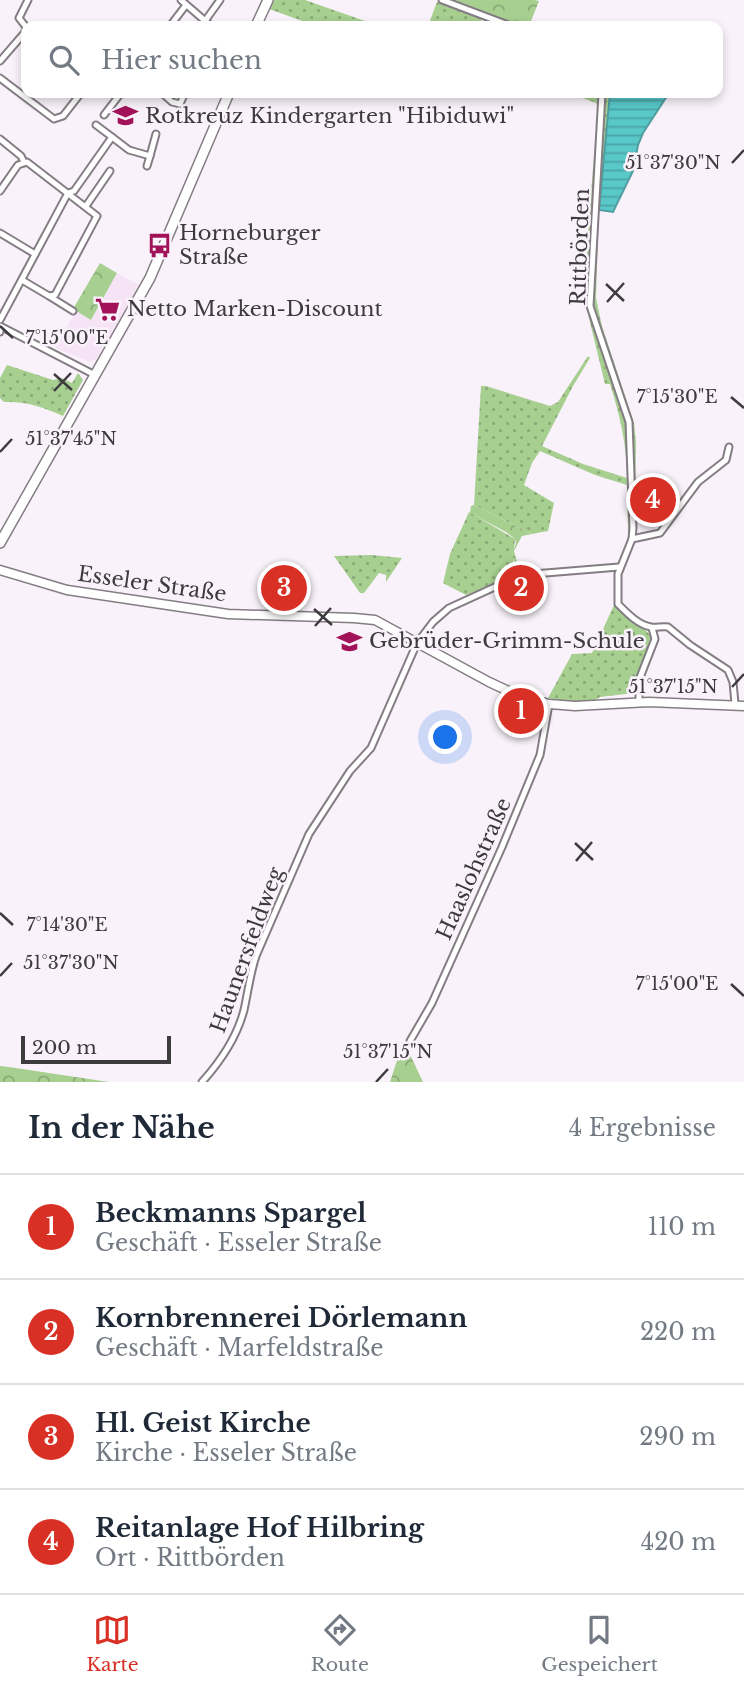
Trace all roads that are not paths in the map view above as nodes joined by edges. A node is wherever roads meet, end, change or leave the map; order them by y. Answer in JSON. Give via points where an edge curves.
{"nodes":[{"id":1,"x":27,"y":0,"type":"edge"},
{"id":2,"x":220,"y":0,"type":"edge"},
{"id":3,"x":268,"y":0,"type":"edge"},
{"id":4,"x":442,"y":0,"type":"edge"},
{"id":5,"x":184,"y":2,"type":"edge"},
{"id":6,"x":21,"y":21,"type":"edge"},
{"id":7,"x":173,"y":21,"type":"edge"},
{"id":8,"x":205,"y":21,"type":"edge"},
{"id":9,"x":210,"y":21,"type":"edge"},
{"id":10,"x":258,"y":21,"type":"edge"},
{"id":11,"x":498,"y":21,"type":"edge"},
{"id":12,"x":21,"y":35,"type":"edge"},
{"id":13,"x":0,"y":61,"type":"edge"},
{"id":14,"x":0,"y":78,"type":"edge"},
{"id":15,"x":21,"y":94,"type":"edge"},
{"id":16,"x":26,"y":98,"type":"edge"},
{"id":17,"x":77,"y":98,"type":"edge"},
{"id":18,"x":117,"y":98,"type":"edge"},
{"id":19,"x":168,"y":98,"type":"edge"},
{"id":20,"x":183,"y":98,"type":"edge"},
{"id":21,"x":227,"y":98,"type":"edge"},
{"id":22,"x":602,"y":98,"type":"edge"},
{"id":23,"x":104,"y":116,"type":"dead end"},
{"id":24,"x":96,"y":125,"type":"dead end"},
{"id":25,"x":156,"y":134,"type":"dead end"},
{"id":26,"x":112,"y":137,"type":"junction"},
{"id":27,"x":0,"y":139,"type":"edge"},
{"id":28,"x":150,"y":156,"type":"junction"},
{"id":29,"x":24,"y":162,"type":"junction"},
{"id":30,"x":147,"y":166,"type":"dead end"},
{"id":31,"x":110,"y":171,"type":"dead end"},
{"id":32,"x":0,"y":191,"type":"edge"},
{"id":33,"x":68,"y":193,"type":"junction"},
{"id":34,"x":86,"y":206,"type":"junction"},
{"id":35,"x":0,"y":233,"type":"edge"},
{"id":36,"x":35,"y":254,"type":"junction"},
{"id":37,"x":22,"y":280,"type":"junction"},
{"id":38,"x":49,"y":296,"type":"junction"},
{"id":39,"x":73,"y":311,"type":"dead end"},
{"id":40,"x":0,"y":320,"type":"edge"},
{"id":41,"x":0,"y":326,"type":"edge"},
{"id":42,"x":95,"y":375,"type":"junction"},
{"id":43,"x":729,"y":447,"type":"dead end"},
{"id":44,"x":632,"y":539,"type":"junction"},
{"id":45,"x":0,"y":543,"type":"edge"},
{"id":46,"x":619,"y":567,"type":"junction"},
{"id":47,"x":0,"y":570,"type":"edge"},
{"id":48,"x":652,"y":628,"type":"junction"},
{"id":49,"x":417,"y":643,"type":"junction"},
{"id":50,"x":639,"y":702,"type":"junction"},
{"id":51,"x":550,"y":704,"type":"junction"},
{"id":52,"x":739,"y":705,"type":"edge"},
{"id":53,"x":410,"y":1041,"type":"dead end"},
{"id":54,"x":202,"y":1082,"type":"edge"}],
"edges":[{"from":1,"to":6,"type":"street"},
{"from":2,"to":9,"type":"street"},
{"from":3,"to":10,"type":"main road"},
{"from":4,"to":11,"type":"street"},
{"from":5,"to":7,"type":"street"},
{"from":5,"to":8,"type":"street"},
{"from":12,"to":13,"type":"street"},
{"from":14,"to":15,"type":"street"},
{"from":16,"to":17,"type":"street","via":[[54,119],[63,116]]},
{"from":18,"to":23,"type":"street"},
{"from":19,"to":20,"type":"street","via":[[180,104]]},
{"from":21,"to":42,"type":"main road","via":[[159,261]]},
{"from":22,"to":44,"type":"street","name":"Rittbörden","via":[[590,306],[629,422]]},
{"from":24,"to":26,"type":"street"},
{"from":25,"to":28,"type":"street"},
{"from":26,"to":28,"type":"street","via":[[129,150]]},
{"from":26,"to":33,"type":"street"},
{"from":27,"to":29,"type":"street"},
{"from":28,"to":30,"type":"street"},
{"from":29,"to":32,"type":"street"},
{"from":29,"to":33,"type":"street"},
{"from":31,"to":34,"type":"street"},
{"from":33,"to":34,"type":"street"},
{"from":33,"to":36,"type":"street"},
{"from":34,"to":38,"type":"street","via":[[96,219],[57,292]]},
{"from":35,"to":36,"type":"street"},
{"from":36,"to":37,"type":"street"},
{"from":37,"to":38,"type":"street"},
{"from":37,"to":40,"type":"street"},
{"from":38,"to":39,"type":"street"},
{"from":41,"to":42,"type":"street"},
{"from":42,"to":45,"type":"main road"},
{"from":43,"to":44,"type":"street","via":[[726,460],[698,482],[660,533]]},
{"from":44,"to":46,"type":"street","name":"Rittbörden"},
{"from":46,"to":48,"type":"street","name":"Rittbörden","via":[[618,604]]},
{"from":46,"to":49,"type":"street","name":"Haunersfeldweg","via":[[521,575],[449,608]]},
{"from":47,"to":49,"type":"main road","name":"Esseler Straße","via":[[67,590],[228,614],[372,620]]},
{"from":48,"to":50,"type":"street","via":[[655,639],[639,680]]},
{"from":48,"to":52,"type":"street","name":"Rittbörden","via":[[668,627],[724,667]]},
{"from":49,"to":51,"type":"main road","name":"Esseler Straße","via":[[510,692]]},
{"from":49,"to":54,"type":"street","name":"Haunersfeldweg","via":[[371,748],[349,771],[309,834],[256,956],[240,1022],[218,1064]]},
{"from":50,"to":51,"type":"main road","name":"Esseler Straße"},
{"from":50,"to":52,"type":"main road","name":"Esseler Straße"},
{"from":51,"to":53,"type":"street","name":"Haaslohstraße","via":[[540,755],[502,848],[432,1003]]}]}
